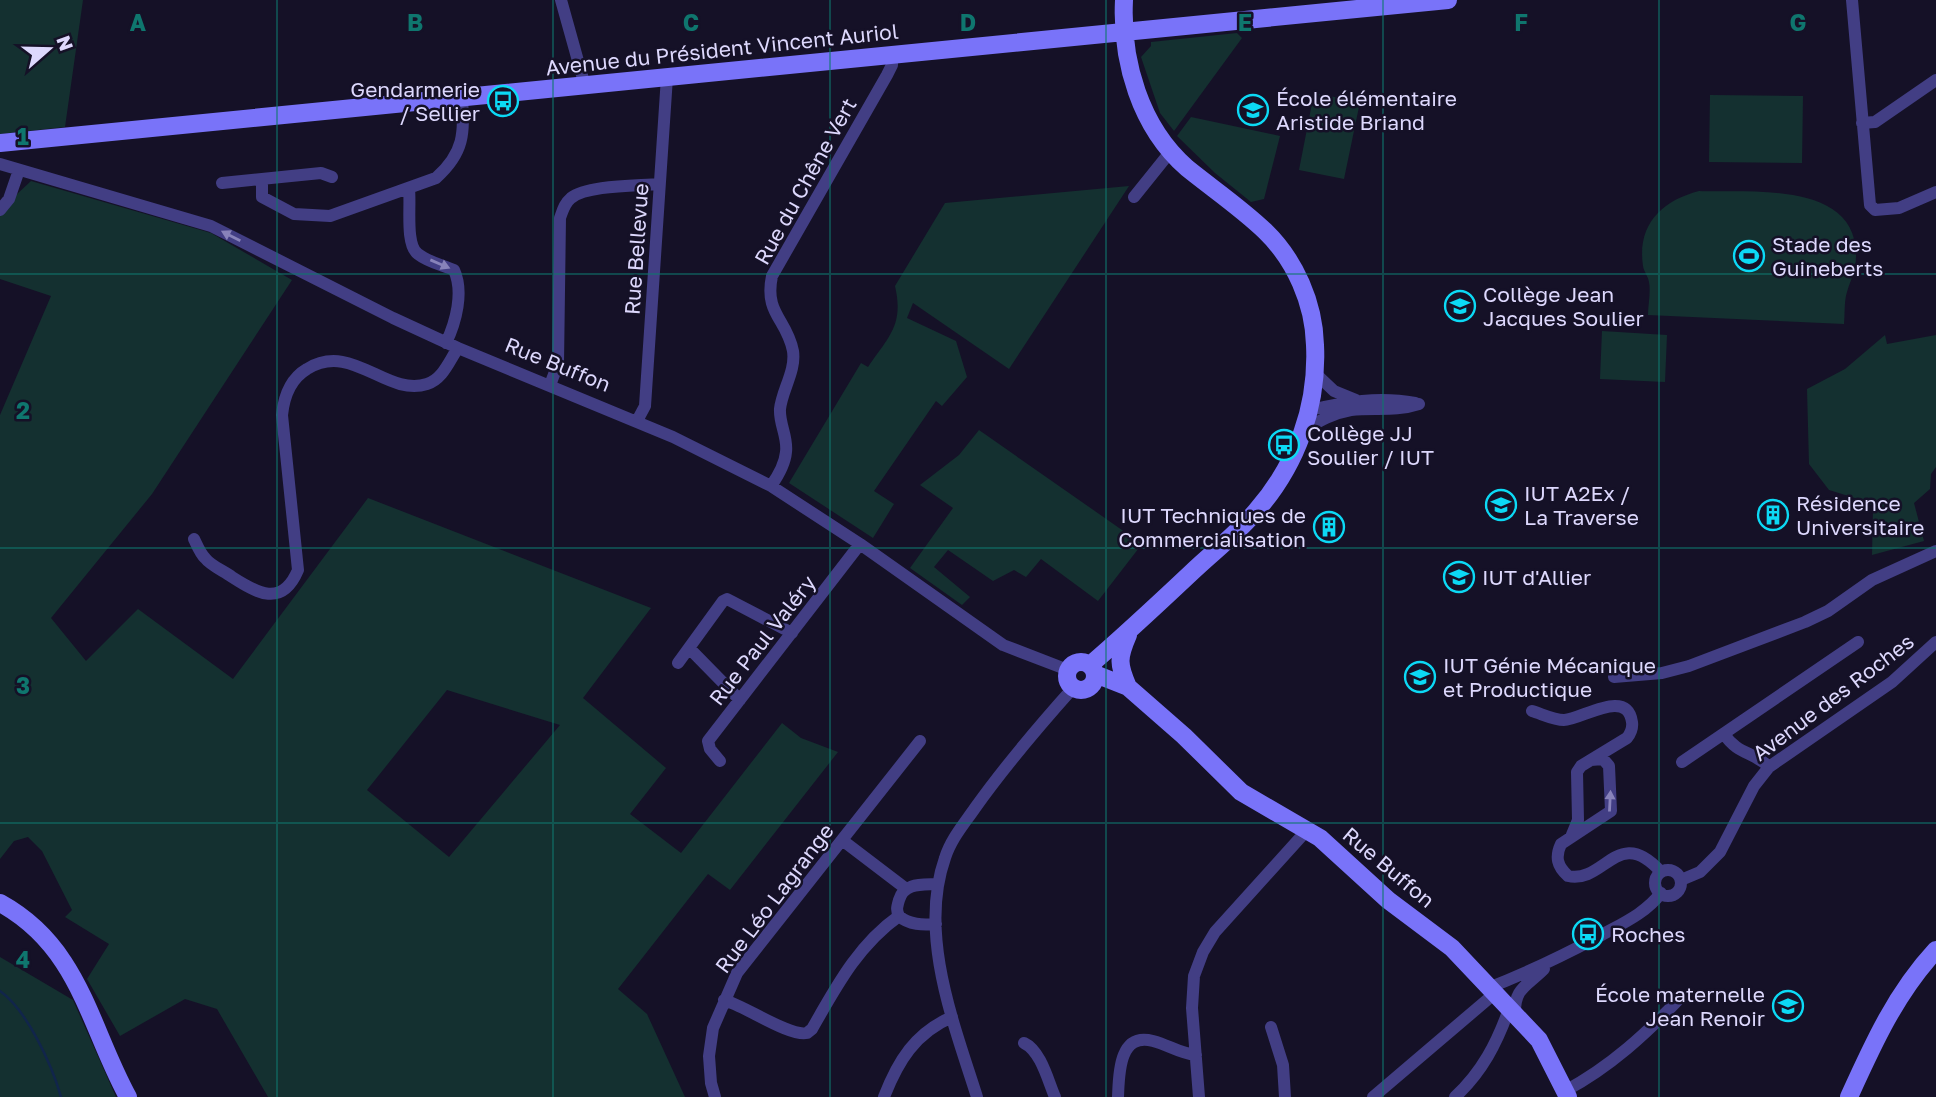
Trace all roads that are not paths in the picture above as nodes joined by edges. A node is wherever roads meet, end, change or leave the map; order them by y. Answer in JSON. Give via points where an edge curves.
{"nodes":[{"id":1,"x":561,"y":0,"type":"edge"},
{"id":2,"x":1124,"y":0,"type":"edge"},
{"id":3,"x":1448,"y":0,"type":"edge"},
{"id":4,"x":1852,"y":0,"type":"edge"},
{"id":5,"x":1149,"y":30,"type":"junction"},
{"id":6,"x":1124,"y":32,"type":"junction"},
{"id":7,"x":892,"y":56,"type":"junction"},
{"id":8,"x":667,"y":77,"type":"junction"},
{"id":9,"x":1936,"y":80,"type":"edge"},
{"id":10,"x":585,"y":86,"type":"junction"},
{"id":11,"x":1137,"y":91,"type":"junction"},
{"id":12,"x":463,"y":97,"type":"junction"},
{"id":13,"x":1862,"y":123,"type":"junction"},
{"id":14,"x":0,"y":143,"type":"edge"},
{"id":15,"x":1171,"y":151,"type":"junction"},
{"id":16,"x":0,"y":164,"type":"edge"},
{"id":17,"x":19,"y":170,"type":"junction"},
{"id":18,"x":332,"y":177,"type":"dead end"},
{"id":19,"x":262,"y":180,"type":"junction"},
{"id":20,"x":222,"y":183,"type":"dead end"},
{"id":21,"x":659,"y":184,"type":"junction"},
{"id":22,"x":409,"y":189,"type":"junction"},
{"id":23,"x":1936,"y":192,"type":"edge"},
{"id":24,"x":1134,"y":197,"type":"dead end"},
{"id":25,"x":0,"y":210,"type":"edge"},
{"id":26,"x":452,"y":345,"type":"junction"},
{"id":27,"x":1315,"y":373,"type":"junction"},
{"id":28,"x":550,"y":384,"type":"junction"},
{"id":29,"x":1356,"y":400,"type":"junction"},
{"id":30,"x":1310,"y":410,"type":"junction"},
{"id":31,"x":637,"y":421,"type":"junction"},
{"id":32,"x":1304,"y":430,"type":"junction"},
{"id":33,"x":771,"y":486,"type":"junction"},
{"id":34,"x":194,"y":539,"type":"dead end"},
{"id":35,"x":860,"y":544,"type":"junction"},
{"id":36,"x":1936,"y":551,"type":"edge"},
{"id":37,"x":1130,"y":631,"type":"junction"},
{"id":38,"x":792,"y":633,"type":"junction"},
{"id":39,"x":1858,"y":642,"type":"dead end"},
{"id":40,"x":1936,"y":642,"type":"edge"},
{"id":41,"x":689,"y":648,"type":"junction"},
{"id":42,"x":678,"y":663,"type":"dead end"},
{"id":43,"x":1082,"y":677,"type":"junction"},
{"id":44,"x":1614,"y":677,"type":"dead end"},
{"id":45,"x":1128,"y":687,"type":"junction"},
{"id":46,"x":740,"y":700,"type":"junction"},
{"id":47,"x":1147,"y":705,"type":"junction"},
{"id":48,"x":1532,"y":710,"type":"dead end"},
{"id":49,"x":1724,"y":734,"type":"junction"},
{"id":50,"x":920,"y":741,"type":"dead end"},
{"id":51,"x":1614,"y":747,"type":"junction"},
{"id":52,"x":1591,"y":760,"type":"junction"},
{"id":53,"x":720,"y":761,"type":"dead end"},
{"id":54,"x":1682,"y":762,"type":"dead end"},
{"id":55,"x":1609,"y":766,"type":"junction"},
{"id":56,"x":1769,"y":766,"type":"junction"},
{"id":57,"x":1308,"y":830,"type":"junction"},
{"id":58,"x":1570,"y":837,"type":"junction"},
{"id":59,"x":842,"y":840,"type":"junction"},
{"id":60,"x":1661,"y":872,"type":"junction"},
{"id":61,"x":1681,"y":880,"type":"junction"},
{"id":62,"x":938,"y":884,"type":"junction"},
{"id":63,"x":905,"y":888,"type":"junction"},
{"id":64,"x":1661,"y":893,"type":"junction"},
{"id":65,"x":0,"y":903,"type":"edge"},
{"id":66,"x":899,"y":916,"type":"junction"},
{"id":67,"x":936,"y":924,"type":"junction"},
{"id":68,"x":1936,"y":950,"type":"edge"},
{"id":69,"x":1549,"y":964,"type":"junction"},
{"id":70,"x":1491,"y":991,"type":"junction"},
{"id":71,"x":1681,"y":996,"type":"dead end"},
{"id":72,"x":724,"y":1000,"type":"junction"},
{"id":73,"x":1512,"y":1012,"type":"junction"},
{"id":74,"x":952,"y":1017,"type":"junction"},
{"id":75,"x":1271,"y":1027,"type":"dead end"},
{"id":76,"x":1024,"y":1043,"type":"dead end"},
{"id":77,"x":1196,"y":1055,"type":"junction"},
{"id":78,"x":1566,"y":1094,"type":"edge"},
{"id":79,"x":128,"y":1097,"type":"edge"},
{"id":80,"x":715,"y":1097,"type":"edge"},
{"id":81,"x":884,"y":1097,"type":"edge"},
{"id":82,"x":977,"y":1097,"type":"edge"},
{"id":83,"x":1055,"y":1097,"type":"edge"},
{"id":84,"x":1118,"y":1097,"type":"edge"},
{"id":85,"x":1199,"y":1097,"type":"edge"},
{"id":86,"x":1285,"y":1097,"type":"edge"},
{"id":87,"x":1373,"y":1097,"type":"edge"},
{"id":88,"x":1455,"y":1097,"type":"edge"},
{"id":89,"x":1849,"y":1097,"type":"edge"}],
"edges":[{"from":1,"to":10,"type":"street"},
{"from":2,"to":6,"type":"main road"},
{"from":3,"to":5,"type":"main road","name":"Avenue du Président Vincent Auriol"},
{"from":4,"to":13,"type":"street"},
{"from":5,"to":6,"type":"main road","name":"Avenue du Président Vincent Auriol"},
{"from":5,"to":11,"type":"main road","via":[[1134,59]]},
{"from":6,"to":7,"type":"main road","name":"Avenue du Président Vincent Auriol"},
{"from":6,"to":11,"type":"main road"},
{"from":7,"to":8,"type":"main road","name":"Avenue du Président Vincent Auriol"},
{"from":7,"to":33,"type":"street","name":"Rue du Chêne Vert","via":[[887,75],[772,276],[770,302],[791,342],[793,356],[780,407],[786,452]]},
{"from":8,"to":10,"type":"main road","name":"Avenue du Président Vincent Auriol"},
{"from":8,"to":21,"type":"street","name":"Rue Bellevue"},
{"from":9,"to":13,"type":"street","via":[[1875,122]]},
{"from":10,"to":12,"type":"main road","name":"Avenue du Président Vincent Auriol"},
{"from":11,"to":15,"type":"main road","via":[[1150,122]]},
{"from":12,"to":14,"type":"main road","name":"Avenue du Président Vincent Auriol"},
{"from":12,"to":22,"type":"street","via":[[460,145],[436,178]]},
{"from":13,"to":23,"type":"street","via":[[1870,205],[1875,210],[1899,208]]},
{"from":15,"to":24,"type":"street"},
{"from":15,"to":27,"type":"main road","via":[[1266,232],[1291,265],[1312,317]]},
{"from":16,"to":17,"type":"street","name":"Rue Buffon"},
{"from":17,"to":25,"type":"street"},
{"from":26,"to":17,"type":"street","name":"Rue Buffon","one_way":true,"via":[[211,226]]},
{"from":18,"to":19,"type":"street","via":[[321,173]]},
{"from":19,"to":20,"type":"street"},
{"from":19,"to":22,"type":"street","via":[[262,197],[307,216],[330,216]]},
{"from":21,"to":28,"type":"street","via":[[586,191],[564,207],[560,218],[558,365]]},
{"from":21,"to":31,"type":"street","name":"Rue Bellevue","via":[[645,406]]},
{"from":22,"to":26,"type":"street","one_way":true,"via":[[413,250],[454,270],[457,278]]},
{"from":26,"to":28,"type":"street","name":"Rue Buffon"},
{"from":26,"to":34,"type":"street","via":[[445,371],[427,384],[399,383],[333,361],[318,362],[293,381],[282,415],[298,570],[284,590],[257,593],[205,559]]},
{"from":27,"to":29,"type":"street","via":[[1334,391]]},
{"from":27,"to":30,"type":"main road"},
{"from":28,"to":31,"type":"street","name":"Rue Buffon"},
{"from":29,"to":30,"type":"street"},
{"from":29,"to":32,"type":"street","via":[[1419,404],[1400,410],[1340,412]]},
{"from":30,"to":32,"type":"main road"},
{"from":31,"to":33,"type":"street","name":"Rue Buffon"},
{"from":32,"to":37,"type":"main road","via":[[1273,491],[1255,513]]},
{"from":33,"to":35,"type":"street","name":"Rue Buffon"},
{"from":35,"to":38,"type":"street","name":"Rue Paul Valéry"},
{"from":35,"to":43,"type":"street","name":"Rue Buffon","via":[[1003,645]]},
{"from":36,"to":44,"type":"street","via":[[1872,580],[1805,622],[1689,666]]},
{"from":37,"to":43,"type":"main road"},
{"from":37,"to":45,"type":"main road","via":[[1119,667]]},
{"from":38,"to":41,"type":"street","via":[[727,599]]},
{"from":38,"to":46,"type":"street","name":"Rue Paul Valéry"},
{"from":39,"to":49,"type":"street"},
{"from":40,"to":56,"type":"street","name":"Avenue des Roches","via":[[1892,682]]},
{"from":41,"to":42,"type":"street"},
{"from":41,"to":46,"type":"street"},
{"from":43,"to":45,"type":"main road","name":"Rue Buffon"},
{"from":43,"to":47,"type":"main road","name":"Rue Buffon"},
{"from":43,"to":62,"type":"street","via":[[956,835]]},
{"from":45,"to":47,"type":"main road","name":"Rue Buffon"},
{"from":46,"to":53,"type":"street","name":"Rue Paul Valéry","via":[[708,741]]},
{"from":47,"to":57,"type":"main road","name":"Rue Buffon","via":[[1241,792]]},
{"from":48,"to":51,"type":"street","via":[[1566,720],[1604,707],[1621,708],[1630,717],[1632,730]]},
{"from":49,"to":54,"type":"street"},
{"from":49,"to":56,"type":"street","via":[[1736,749]]},
{"from":50,"to":59,"type":"street","name":"Rue Léo Lagrange"},
{"from":51,"to":52,"type":"street"},
{"from":51,"to":55,"type":"street"},
{"from":52,"to":55,"type":"street","via":[[1603,759]]},
{"from":52,"to":58,"type":"street","via":[[1577,772],[1578,820]]},
{"from":58,"to":55,"type":"street","one_way":true,"via":[[1611,811]]},
{"from":56,"to":61,"type":"street","name":"Avenue des Roches","via":[[1720,852],[1700,872]]},
{"from":57,"to":70,"type":"main road","name":"Rue Buffon","via":[[1452,948]]},
{"from":57,"to":77,"type":"street","via":[[1215,932],[1203,952],[1194,976]]},
{"from":58,"to":60,"type":"street","via":[[1562,844],[1557,861],[1568,876],[1584,876],[1624,853],[1637,855]]},
{"from":59,"to":63,"type":"street"},
{"from":59,"to":72,"type":"street","name":"Rue Léo Lagrange","via":[[737,973]]},
{"from":60,"to":61,"type":"street","via":[[1673,871]]},
{"from":60,"to":64,"type":"street","via":[[1656,883]]},
{"from":61,"to":64,"type":"street","via":[[1677,892]]},
{"from":62,"to":63,"type":"street"},
{"from":62,"to":67,"type":"street"},
{"from":63,"to":66,"type":"street","via":[[896,911]]},
{"from":64,"to":69,"type":"street","via":[[1638,915]]},
{"from":65,"to":79,"type":"main road","via":[[41,935],[66,964],[85,996]]},
{"from":66,"to":67,"type":"street","via":[[904,921]]},
{"from":66,"to":72,"type":"street","via":[[856,957],[807,1033],[792,1032]]},
{"from":67,"to":74,"type":"street"},
{"from":68,"to":89,"type":"main road","via":[[1905,987]]},
{"from":69,"to":70,"type":"street"},
{"from":69,"to":73,"type":"street","via":[[1521,988]]},
{"from":70,"to":73,"type":"main road","name":"Rue Buffon"},
{"from":70,"to":87,"type":"street"},
{"from":71,"to":78,"type":"street","via":[[1621,1054]]},
{"from":72,"to":80,"type":"street","name":"Rue Léo Lagrange","via":[[709,1056]]},
{"from":73,"to":78,"type":"main road","name":"Rue Buffon","via":[[1539,1040]]},
{"from":73,"to":88,"type":"street","via":[[1474,1080]]},
{"from":74,"to":81,"type":"street","via":[[910,1046]]},
{"from":74,"to":82,"type":"street"},
{"from":75,"to":86,"type":"street","via":[[1283,1065]]},
{"from":76,"to":83,"type":"street","via":[[1035,1053]]},
{"from":77,"to":84,"type":"street","via":[[1153,1041],[1133,1044],[1120,1062]]},
{"from":77,"to":85,"type":"street"}]}
